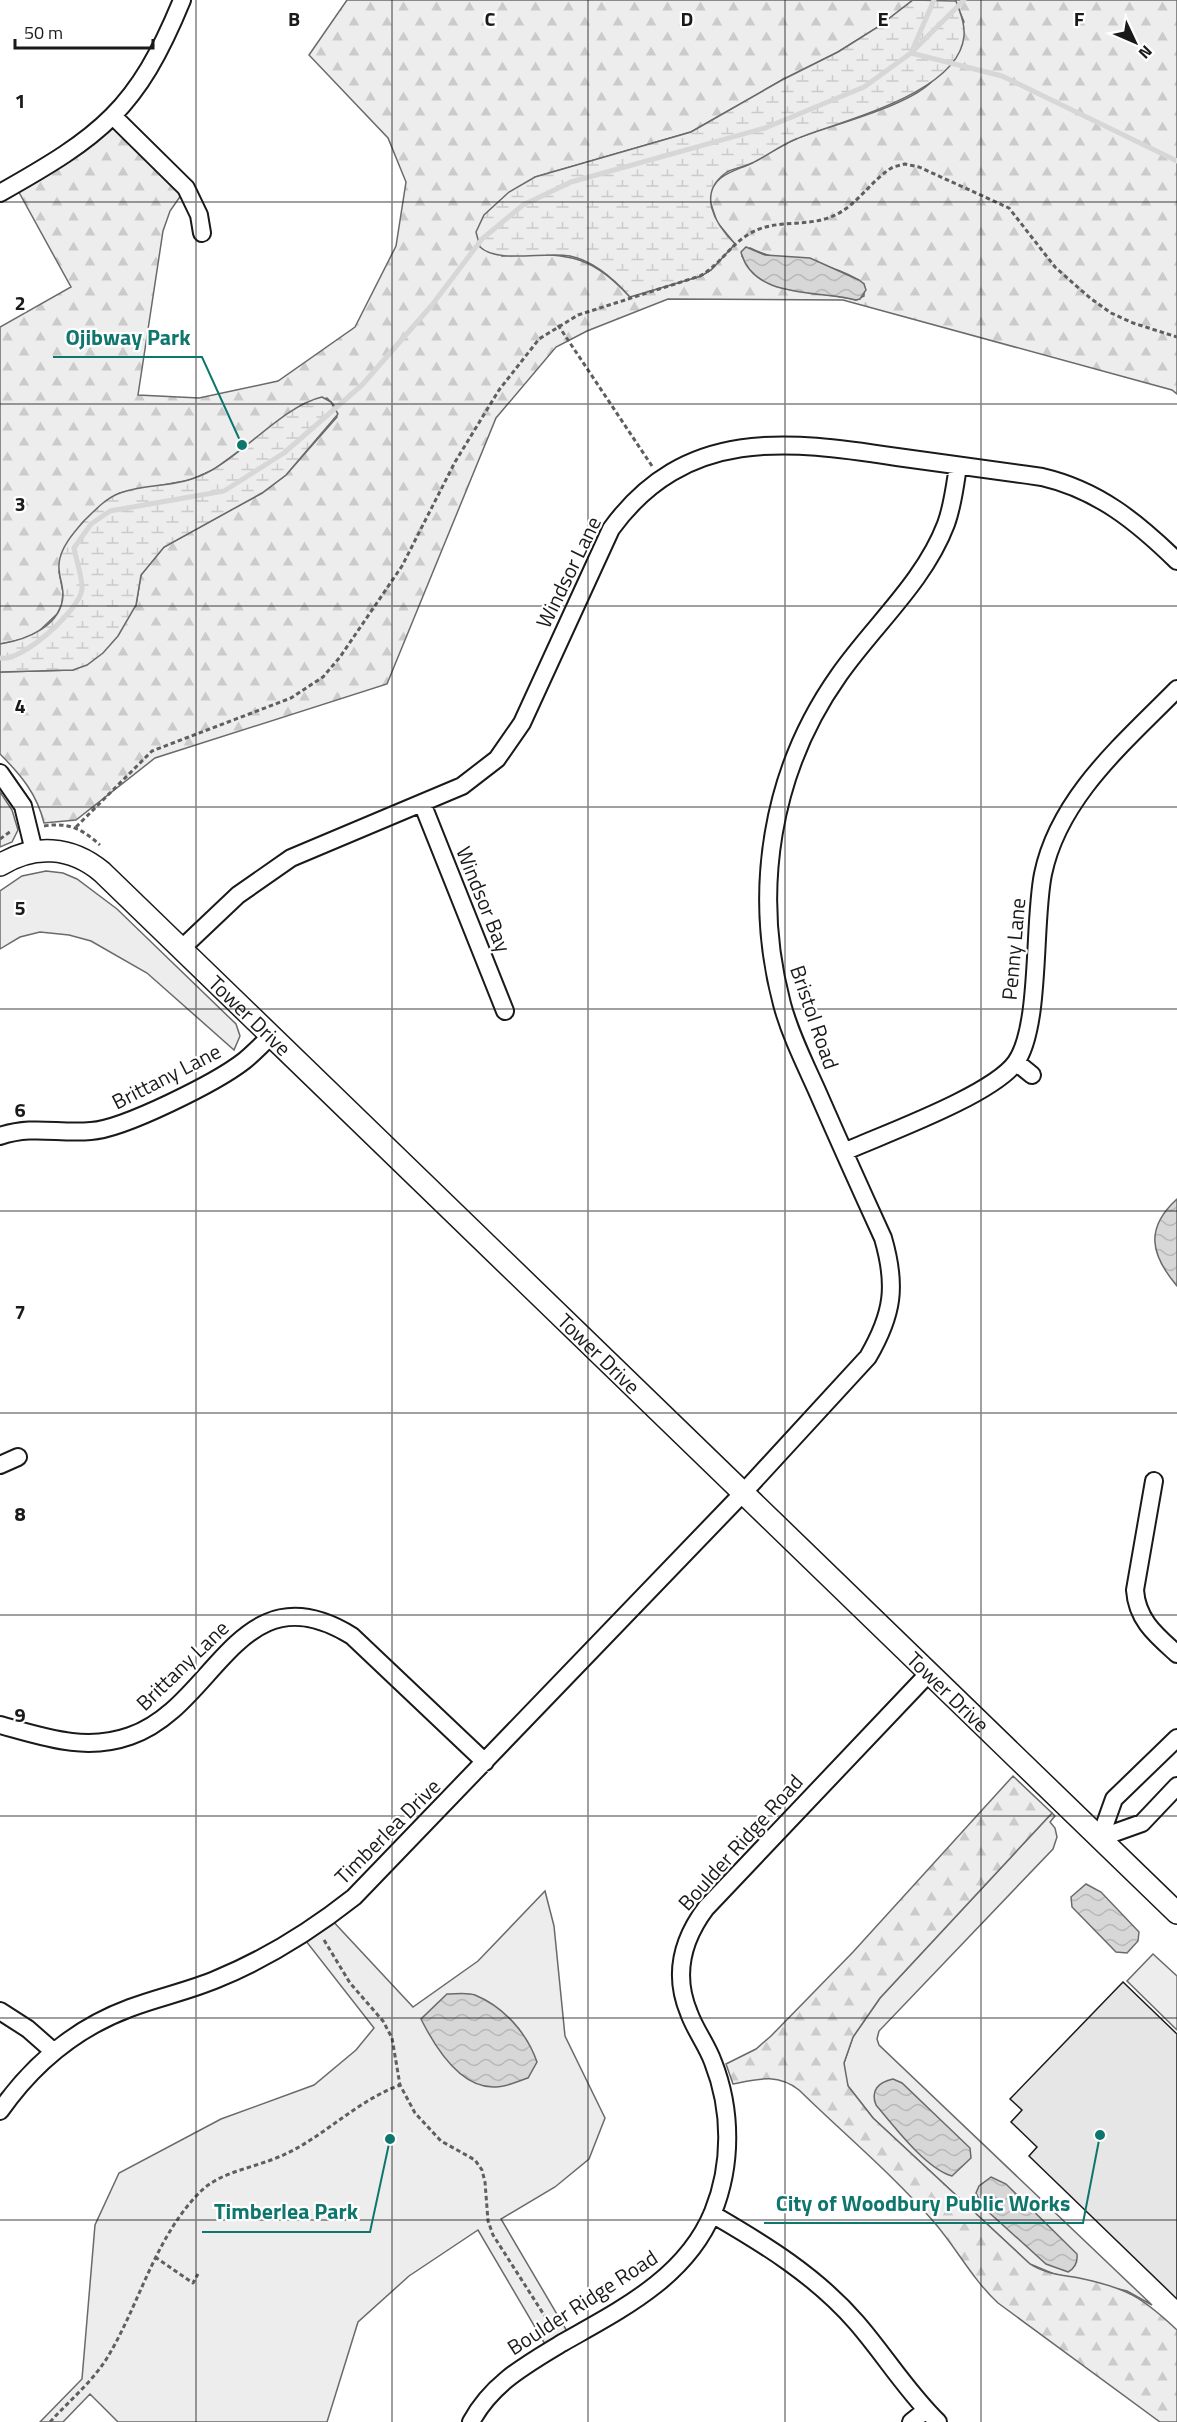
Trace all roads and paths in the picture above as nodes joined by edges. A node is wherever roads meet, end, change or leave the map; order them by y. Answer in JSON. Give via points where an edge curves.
{"nodes":[{"id":1,"x":182,"y":0,"type":"edge"},
{"id":2,"x":114,"y":117,"type":"junction"},
{"id":3,"x":0,"y":193,"type":"edge"},
{"id":4,"x":202,"y":233,"type":"dead end"},
{"id":5,"x":558,"y":325,"type":"junction"},
{"id":6,"x":1177,"y":337,"type":"edge"},
{"id":7,"x":958,"y":466,"type":"junction"},
{"id":8,"x":660,"y":478,"type":"junction"},
{"id":9,"x":1177,"y":561,"type":"edge"},
{"id":10,"x":1177,"y":689,"type":"edge"},
{"id":11,"x":0,"y":773,"type":"edge"},
{"id":12,"x":422,"y":803,"type":"junction"},
{"id":13,"x":76,"y":827,"type":"dead end"},
{"id":14,"x":15,"y":830,"type":"dead end"},
{"id":15,"x":0,"y":839,"type":"edge"},
{"id":16,"x":33,"y":851,"type":"junction"},
{"id":17,"x":0,"y":865,"type":"edge"},
{"id":18,"x":181,"y":950,"type":"junction"},
{"id":19,"x":505,"y":1011,"type":"dead end"},
{"id":20,"x":271,"y":1036,"type":"junction"},
{"id":21,"x":1016,"y":1062,"type":"junction"},
{"id":22,"x":1032,"y":1075,"type":"dead end"},
{"id":23,"x":0,"y":1136,"type":"edge"},
{"id":24,"x":844,"y":1152,"type":"junction"},
{"id":25,"x":18,"y":1457,"type":"dead end"},
{"id":26,"x":0,"y":1465,"type":"edge"},
{"id":27,"x":1154,"y":1481,"type":"dead end"},
{"id":28,"x":743,"y":1493,"type":"junction"},
{"id":29,"x":1177,"y":1654,"type":"edge"},
{"id":30,"x":929,"y":1673,"type":"junction"},
{"id":31,"x":0,"y":1725,"type":"edge"},
{"id":32,"x":1177,"y":1738,"type":"edge"},
{"id":33,"x":485,"y":1762,"type":"junction"},
{"id":34,"x":1177,"y":1786,"type":"edge"},
{"id":35,"x":1100,"y":1838,"type":"junction"},
{"id":36,"x":1177,"y":1913,"type":"edge"},
{"id":37,"x":317,"y":1927,"type":"junction"},
{"id":38,"x":0,"y":2011,"type":"edge"},
{"id":39,"x":53,"y":2051,"type":"junction"},
{"id":40,"x":400,"y":2085,"type":"junction"},
{"id":41,"x":0,"y":2111,"type":"edge"},
{"id":42,"x":712,"y":2214,"type":"junction"},
{"id":43,"x":155,"y":2257,"type":"junction"},
{"id":44,"x":198,"y":2274,"type":"dead end"},
{"id":45,"x":562,"y":2344,"type":"junction"},
{"id":46,"x":932,"y":2416,"type":"edge"},
{"id":47,"x":50,"y":2422,"type":"edge"},
{"id":48,"x":471,"y":2422,"type":"edge"},
{"id":49,"x":911,"y":2422,"type":"edge"}],
"edges":[{"from":1,"to":2,"type":"street","via":[[152,67]]},
{"from":2,"to":3,"type":"street","via":[[53,164]]},
{"from":2,"to":4,"type":"street","via":[[186,188],[196,207]]},
{"from":5,"to":6,"type":"path","via":[[602,306],[700,276],[735,244],[761,227],[817,222],[835,216],[882,174],[905,164],[1009,208],[1056,267],[1090,298],[1133,323]]},
{"from":5,"to":8,"type":"path"},
{"from":5,"to":13,"type":"path","via":[[539,339],[500,390],[456,462],[402,566],[323,676],[291,698],[152,751]]},
{"from":7,"to":8,"type":"street","name":"Windsor Lane","via":[[828,447],[764,445],[702,456]]},
{"from":7,"to":9,"type":"street","name":"Windsor Lane","via":[[1042,477],[1084,490],[1124,513]]},
{"from":7,"to":24,"type":"street","name":"Bristol Road","via":[[947,522],[937,545],[840,673],[808,726],[781,795],[772,837],[767,877],[771,958],[783,1007]]},
{"from":8,"to":12,"type":"street","name":"Windsor Lane","via":[[625,510],[611,529],[512,740],[479,775]]},
{"from":10,"to":21,"type":"street","name":"Penny Lane","via":[[1082,790],[1053,842],[1038,904],[1028,1029]]},
{"from":11,"to":16,"type":"street","via":[[21,802]]},
{"from":12,"to":18,"type":"street","name":"Windsor Lane","via":[[291,858],[238,895]]},
{"from":12,"to":19,"type":"street","name":"Windsor Bay"},
{"from":14,"to":15,"type":"path"},
{"from":16,"to":17,"type":"street","name":"Tower Drive"},
{"from":16,"to":18,"type":"street","name":"Tower Drive","via":[[64,852],[91,864]]},
{"from":18,"to":20,"type":"street","name":"Tower Drive"},
{"from":20,"to":23,"type":"street","name":"Brittany Lane","via":[[228,1071],[132,1121],[92,1131],[37,1128]]},
{"from":20,"to":28,"type":"street","name":"Tower Drive"},
{"from":21,"to":22,"type":"street"},
{"from":21,"to":24,"type":"street","name":"Penny Lane","via":[[986,1088]]},
{"from":24,"to":28,"type":"street","name":"Bristol Road","via":[[883,1238],[890,1264],[888,1316],[868,1357]]},
{"from":25,"to":26,"type":"street"},
{"from":27,"to":29,"type":"street","via":[[1135,1590],[1136,1606],[1151,1630]]},
{"from":28,"to":30,"type":"street","name":"Tower Drive"},
{"from":28,"to":33,"type":"street","name":"Timberlea Drive"},
{"from":30,"to":35,"type":"street","name":"Tower Drive"},
{"from":30,"to":42,"type":"street","name":"Boulder Ridge Road","via":[[692,1927],[680,1968],[681,1988],[713,2062],[726,2109],[728,2136],[721,2188]]},
{"from":31,"to":33,"type":"street","name":"Brittany Lane","via":[[84,1744],[131,1736],[167,1715],[242,1637],[259,1625],[294,1616],[324,1622],[352,1636]]},
{"from":32,"to":35,"type":"street","via":[[1114,1799]]},
{"from":33,"to":37,"type":"street","name":"Timberlea Drive","via":[[382,1871]]},
{"from":34,"to":35,"type":"street","via":[[1142,1823]]},
{"from":35,"to":36,"type":"street","name":"Tower Drive"},
{"from":37,"to":39,"type":"street","name":"Timberlea Drive","via":[[275,1952],[214,1980],[104,2019]]},
{"from":37,"to":40,"type":"path","via":[[350,1983],[383,2021],[392,2038]]},
{"from":38,"to":39,"type":"street"},
{"from":39,"to":41,"type":"street","name":"Timberlea Drive"},
{"from":40,"to":43,"type":"path","via":[[356,2106],[289,2152],[215,2181],[201,2191]]},
{"from":40,"to":45,"type":"path","via":[[415,2113],[441,2141],[475,2160],[482,2170],[493,2235]]},
{"from":42,"to":45,"type":"street","name":"Boulder Ridge Road","via":[[676,2268],[648,2291]]},
{"from":42,"to":46,"type":"street","via":[[784,2258],[832,2298]]},
{"from":43,"to":44,"type":"path","via":[[193,2283]]},
{"from":43,"to":47,"type":"path","via":[[108,2356]]},
{"from":45,"to":48,"type":"street","name":"Boulder Ridge Road","via":[[520,2367],[498,2386]]},
{"from":46,"to":49,"type":"street"}]}
